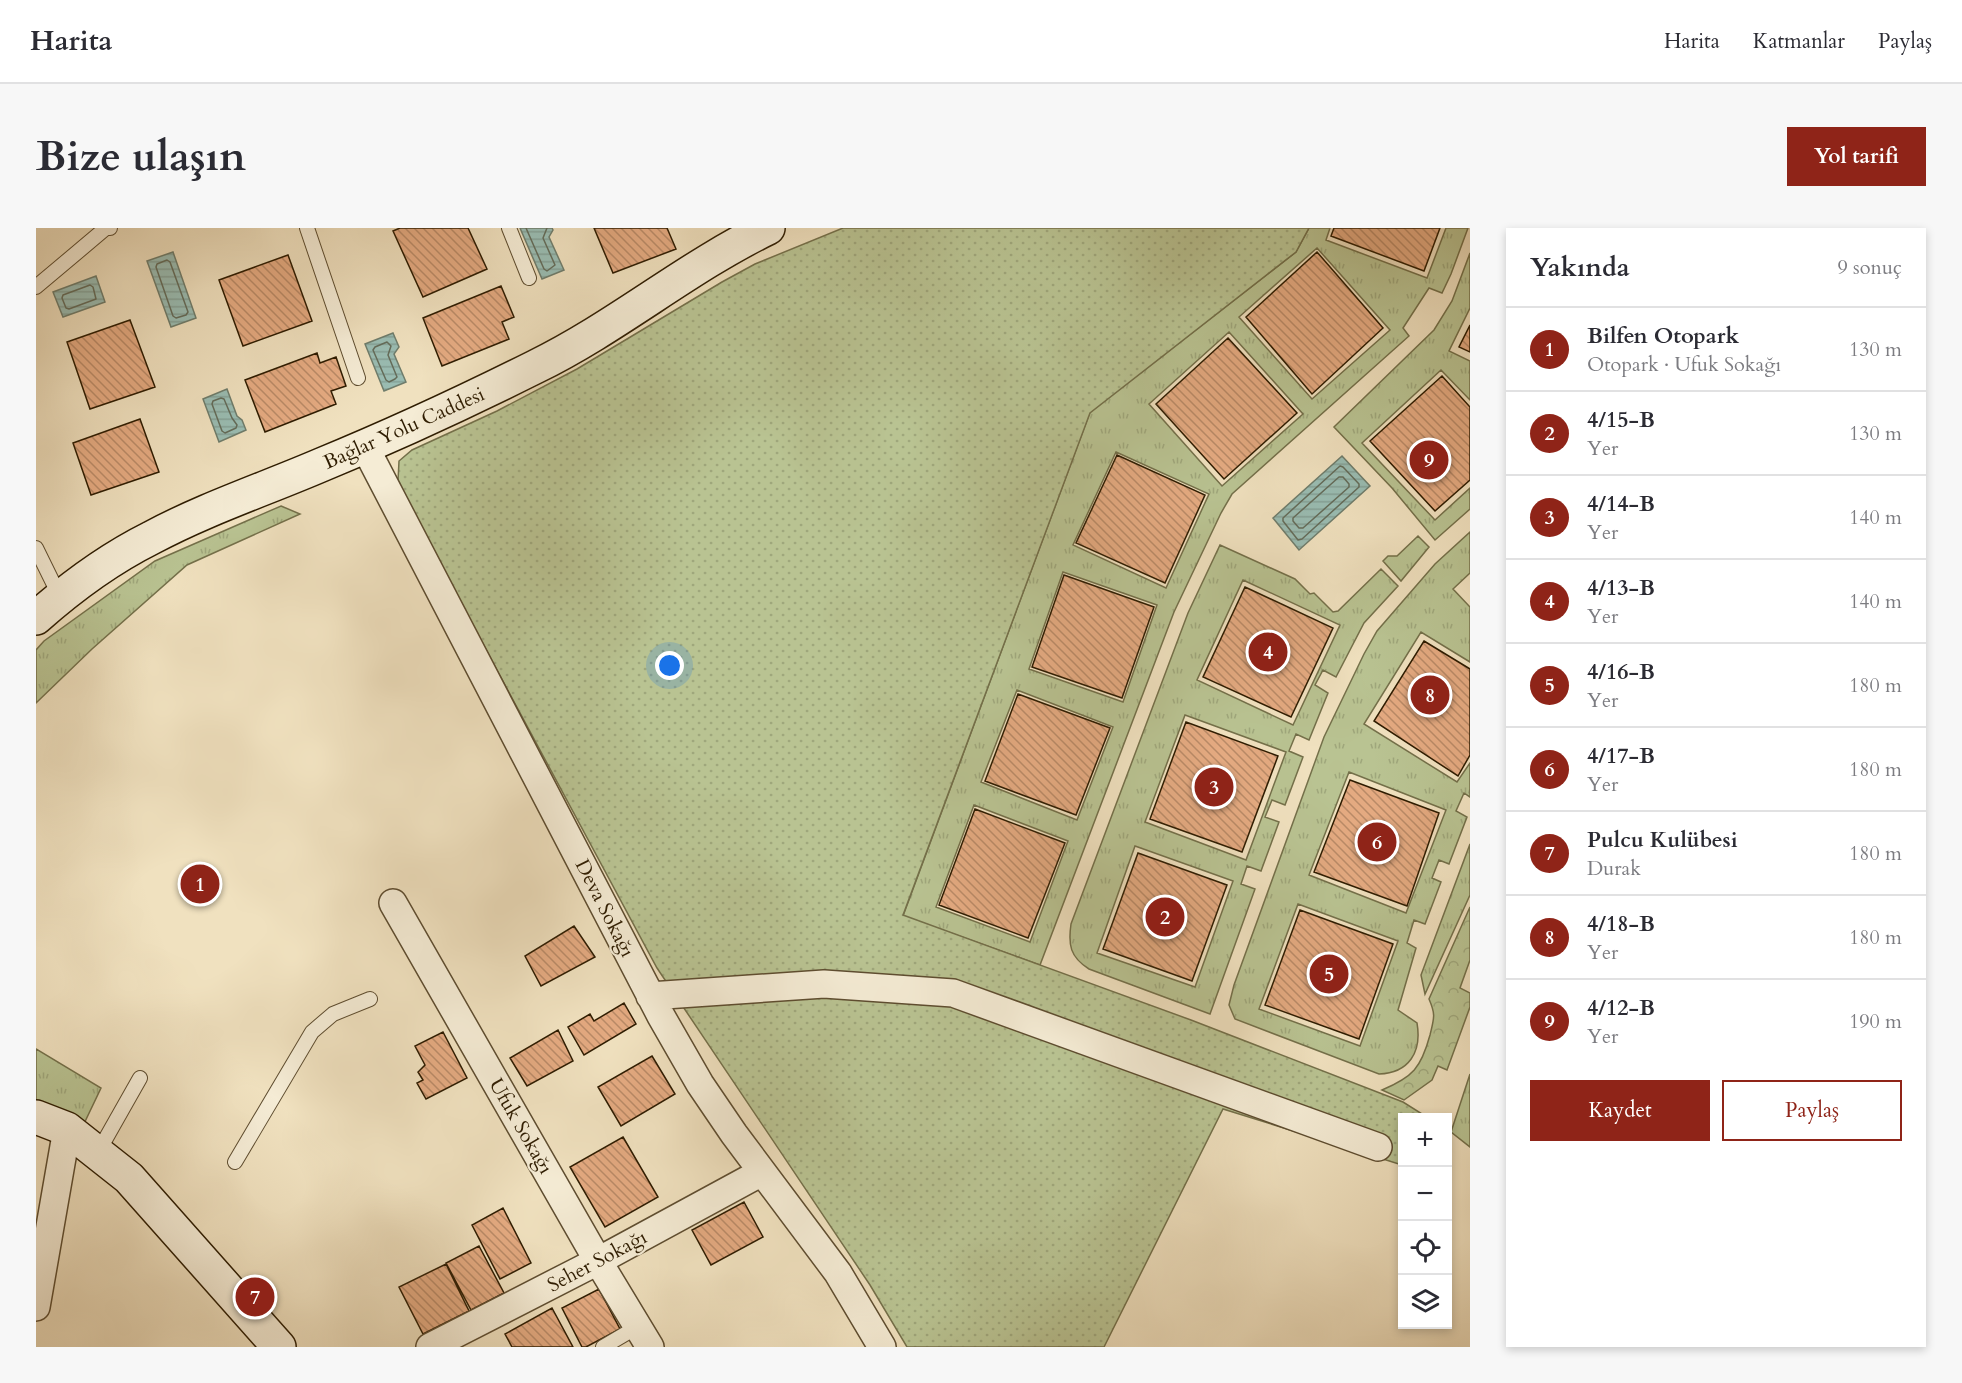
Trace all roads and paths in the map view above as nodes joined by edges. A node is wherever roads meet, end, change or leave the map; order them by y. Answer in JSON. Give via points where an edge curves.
{"nodes":[{"id":1,"x":110,"y":228,"type":"edge"},
{"id":2,"x":307,"y":228,"type":"edge"},
{"id":3,"x":509,"y":228,"type":"edge"},
{"id":4,"x":768,"y":228,"type":"edge"},
{"id":5,"x":529,"y":278,"type":"dead end"},
{"id":6,"x":36,"y":287,"type":"edge"},
{"id":7,"x":358,"y":378,"type":"dead end"},
{"id":8,"x":365,"y":447,"type":"junction"},
{"id":9,"x":36,"y":548,"type":"edge"},
{"id":10,"x":48,"y":608,"type":"edge"},
{"id":11,"x":393,"y":903,"type":"dead end"},
{"id":12,"x":650,"y":996,"type":"junction"},
{"id":13,"x":370,"y":999,"type":"dead end"},
{"id":14,"x":140,"y":1078,"type":"dead end"},
{"id":15,"x":36,"y":1117,"type":"edge"},
{"id":16,"x":67,"y":1129,"type":"junction"},
{"id":17,"x":1378,"y":1147,"type":"dead end"},
{"id":18,"x":97,"y":1154,"type":"junction"},
{"id":19,"x":235,"y":1162,"type":"dead end"},
{"id":20,"x":762,"y":1172,"type":"junction"},
{"id":21,"x":598,"y":1261,"type":"junction"},
{"id":22,"x":36,"y":1307,"type":"edge"},
{"id":23,"x":644,"y":1337,"type":"edge"},
{"id":24,"x":279,"y":1347,"type":"edge"},
{"id":25,"x":430,"y":1347,"type":"edge"},
{"id":26,"x":603,"y":1347,"type":"edge"},
{"id":27,"x":882,"y":1347,"type":"edge"}],
"edges":[{"from":1,"to":6,"type":"lane"},
{"from":2,"to":7,"type":"lane"},
{"from":3,"to":5,"type":"lane"},
{"from":4,"to":8,"type":"street","name":"Bağlar Yolu Caddesi","via":[[719,254],[554,357]]},
{"from":8,"to":10,"type":"street","name":"Bağlar Yolu Caddesi","via":[[150,538],[116,557]]},
{"from":8,"to":12,"type":"street","name":"Deva Sokağı"},
{"from":9,"to":10,"type":"lane"},
{"from":11,"to":21,"type":"street","name":"Ufuk Sokağı"},
{"from":12,"to":17,"type":"street","via":[[824,984],[953,993]]},
{"from":12,"to":20,"type":"street","name":"Deva Sokağı","via":[[700,1084]]},
{"from":13,"to":19,"type":"lane","via":[[333,1014],[312,1032]]},
{"from":14,"to":18,"type":"lane"},
{"from":15,"to":16,"type":"street"},
{"from":16,"to":18,"type":"street"},
{"from":16,"to":22,"type":"street"},
{"from":18,"to":24,"type":"street","via":[[129,1178]]},
{"from":20,"to":21,"type":"street","name":"Seher Sokağı"},
{"from":20,"to":27,"type":"street","name":"Deva Sokağı","via":[[838,1273]]},
{"from":21,"to":23,"type":"street","name":"Ufuk Sokağı"},
{"from":21,"to":25,"type":"street","name":"Seher Sokağı"},
{"from":23,"to":26,"type":"lane"}]}
